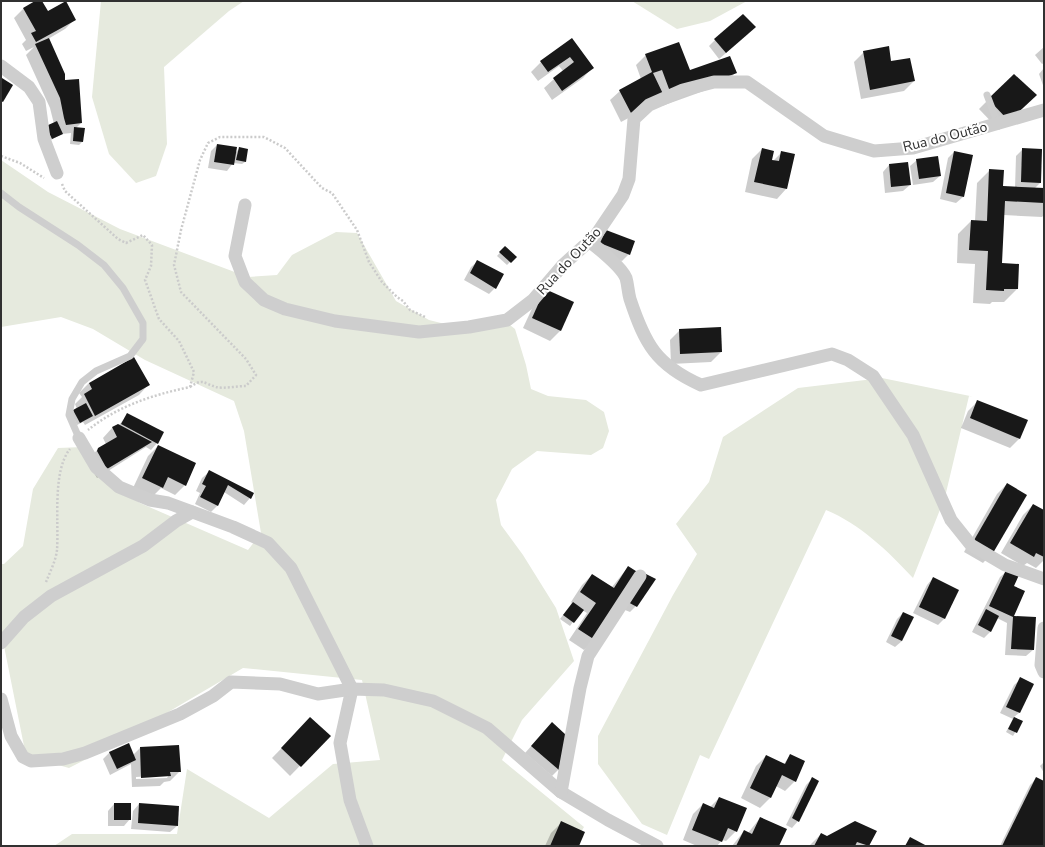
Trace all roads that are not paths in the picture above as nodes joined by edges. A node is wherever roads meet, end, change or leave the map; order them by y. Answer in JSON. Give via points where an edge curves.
{"nodes":[{"id":1,"x":1,"y":66,"type":"edge"},
{"id":2,"x":986,"y":95,"type":"dead end"},
{"id":3,"x":1044,"y":110,"type":"edge"},
{"id":4,"x":998,"y":124,"type":"junction"},
{"id":5,"x":52,"y":176,"type":"road end"},
{"id":6,"x":1,"y":193,"type":"edge"},
{"id":7,"x":245,"y":205,"type":"dead end"},
{"id":8,"x":589,"y":241,"type":"junction"},
{"id":9,"x":79,"y":438,"type":"joint"},
{"id":10,"x":192,"y":512,"type":"junction"},
{"id":11,"x":640,"y":576,"type":"dead end"},
{"id":12,"x":1044,"y":579,"type":"edge"},
{"id":13,"x":1044,"y":628,"type":"edge"},
{"id":14,"x":1,"y":643,"type":"edge"},
{"id":15,"x":1044,"y":672,"type":"edge"},
{"id":16,"x":352,"y":689,"type":"junction"},
{"id":17,"x":1,"y":699,"type":"edge"},
{"id":18,"x":561,"y":792,"type":"junction"},
{"id":19,"x":368,"y":846,"type":"edge"},
{"id":20,"x":656,"y":846,"type":"edge"}],
"edges":[{"from":1,"to":5,"type":"street","via":[[29,87],[39,102]]},
{"from":2,"to":4,"type":"lane"},
{"from":3,"to":4,"type":"street","name":"Rua do Outão"},
{"from":4,"to":8,"type":"street","name":"Rua do Outão","via":[[913,148],[874,151],[824,136],[747,82],[714,82],[683,90],[649,105],[634,119],[629,179],[623,195],[596,235]]},
{"from":6,"to":9,"type":"lane","via":[[104,265],[123,288],[143,323],[143,339],[130,356],[96,371],[82,382],[72,399],[69,415]]},
{"from":7,"to":8,"type":"street","name":"Rua do Outão","via":[[235,256],[245,282],[264,300],[285,309],[335,321],[419,332],[470,327],[506,320],[532,300],[563,265]]},
{"from":8,"to":12,"type":"street","via":[[607,255],[625,277],[648,346],[665,365],[686,378],[701,385],[832,354],[848,360],[873,376],[912,435],[951,520],[971,545],[1005,564]]},
{"from":9,"to":10,"type":"street","via":[[96,466],[119,487],[150,500],[168,503]]},
{"from":10,"to":14,"type":"street","via":[[143,546],[51,596],[24,617]]},
{"from":10,"to":16,"type":"street","via":[[268,543],[291,568]]},
{"from":11,"to":18,"type":"street","via":[[588,656]]},
{"from":13,"to":15,"type":"street","via":[[1041,665]]},
{"from":16,"to":17,"type":"street","via":[[318,694],[280,684],[231,682],[213,696],[180,714],[84,753],[63,759],[31,761],[23,757],[11,736]]},
{"from":16,"to":18,"type":"street","via":[[384,690],[433,701],[487,728]]},
{"from":16,"to":19,"type":"street","via":[[340,744],[350,800]]},
{"from":18,"to":20,"type":"street"}]}
